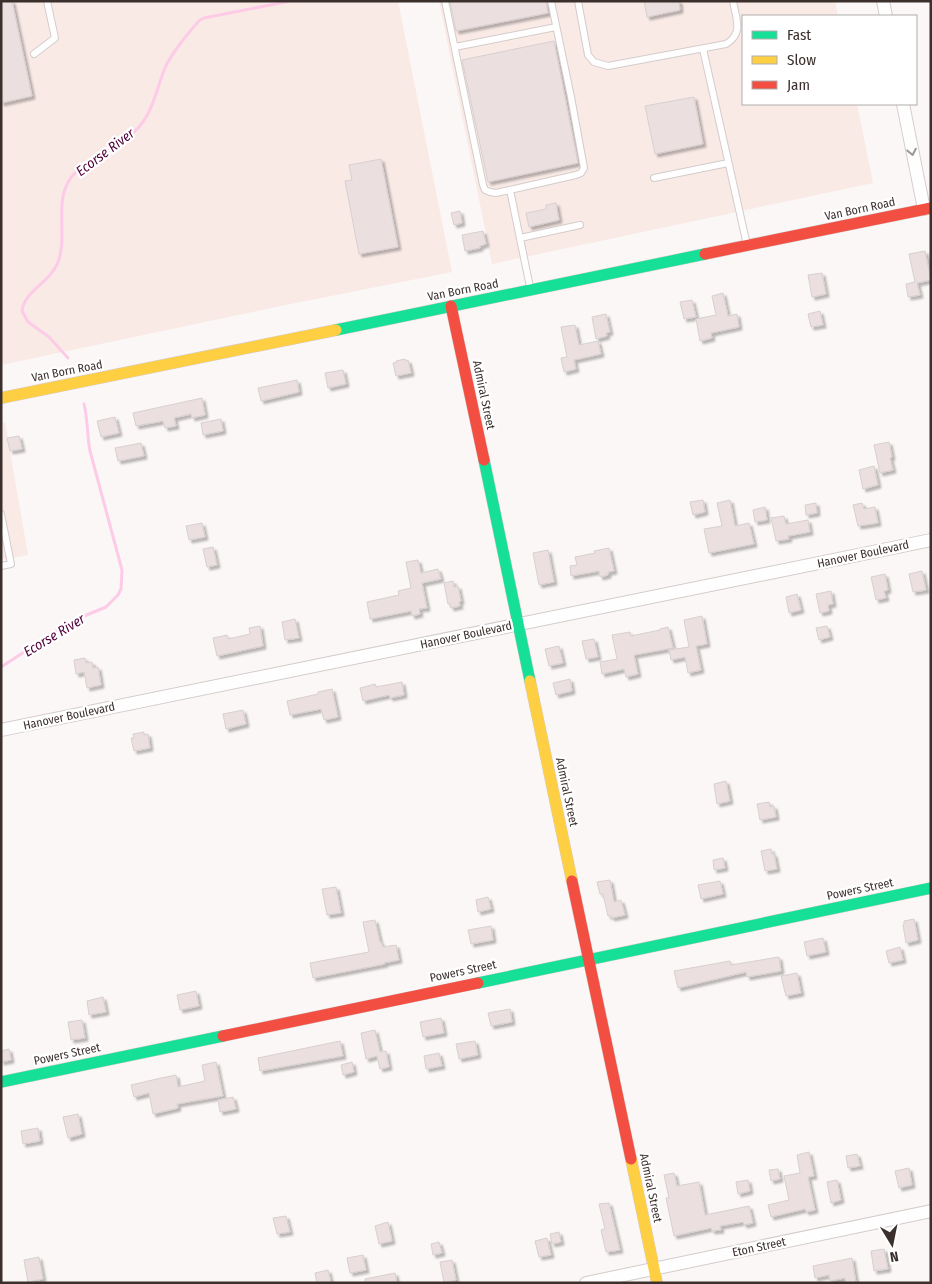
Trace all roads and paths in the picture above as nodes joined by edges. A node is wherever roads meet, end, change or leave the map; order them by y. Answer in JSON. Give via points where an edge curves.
{"nodes":[{"id":1,"x":47,"y":1,"type":"edge"},
{"id":2,"x":445,"y":1,"type":"edge"},
{"id":3,"x":551,"y":1,"type":"edge"},
{"id":4,"x":578,"y":1,"type":"edge"},
{"id":5,"x":733,"y":1,"type":"edge"},
{"id":6,"x":882,"y":1,"type":"edge"},
{"id":7,"x":886,"y":15,"type":"edge"},
{"id":8,"x":556,"y":27,"type":"junction"},
{"id":9,"x":455,"y":46,"type":"junction"},
{"id":10,"x":703,"y":49,"type":"junction"},
{"id":11,"x":34,"y":54,"type":"dead end"},
{"id":12,"x":903,"y":105,"type":"edge"},
{"id":13,"x":728,"y":163,"type":"junction"},
{"id":14,"x":654,"y":178,"type":"dead end"},
{"id":15,"x":510,"y":190,"type":"junction"},
{"id":16,"x":927,"y":209,"type":"edge"},
{"id":17,"x":580,"y":225,"type":"dead end"},
{"id":18,"x":520,"y":238,"type":"junction"},
{"id":19,"x":748,"y":246,"type":"junction"},
{"id":20,"x":530,"y":291,"type":"junction"},
{"id":21,"x":451,"y":306,"type":"junction"},
{"id":22,"x":1,"y":398,"type":"edge"},
{"id":23,"x":1,"y":514,"type":"edge"},
{"id":24,"x":931,"y":540,"type":"edge"},
{"id":25,"x":1,"y":566,"type":"edge"},
{"id":26,"x":518,"y":624,"type":"junction"},
{"id":27,"x":1,"y":730,"type":"edge"},
{"id":28,"x":931,"y":888,"type":"edge"},
{"id":29,"x":589,"y":959,"type":"junction"},
{"id":30,"x":1,"y":1082,"type":"edge"},
{"id":31,"x":931,"y":1211,"type":"edge"},
{"id":32,"x":654,"y":1269,"type":"junction"},
{"id":33,"x":586,"y":1283,"type":"edge"},
{"id":34,"x":657,"y":1283,"type":"edge"}],
"edges":[{"from":1,"to":11,"type":"lane","via":[[55,38]]},
{"from":2,"to":9,"type":"lane"},
{"from":3,"to":8,"type":"lane"},
{"from":4,"to":10,"type":"lane","via":[[588,55],[594,62],[608,66]]},
{"from":5,"to":10,"type":"lane","via":[[738,30],[735,39]]},
{"from":6,"to":7,"type":"street"},
{"from":8,"to":9,"type":"lane"},
{"from":8,"to":15,"type":"lane","via":[[584,168],[581,173]]},
{"from":9,"to":15,"type":"lane","via":[[485,190]]},
{"from":10,"to":13,"type":"lane"},
{"from":12,"to":16,"type":"street","one_way":true},
{"from":13,"to":14,"type":"lane"},
{"from":13,"to":19,"type":"lane"},
{"from":15,"to":18,"type":"lane"},
{"from":16,"to":19,"type":"street","name":"Van Born Road"},
{"from":17,"to":18,"type":"lane"},
{"from":18,"to":20,"type":"lane"},
{"from":19,"to":20,"type":"street","name":"Van Born Road"},
{"from":20,"to":21,"type":"street","name":"Van Born Road"},
{"from":21,"to":22,"type":"street","name":"Van Born Road"},
{"from":21,"to":26,"type":"street","name":"Admiral Street"},
{"from":23,"to":25,"type":"lane","via":[[12,564]]},
{"from":24,"to":26,"type":"street","name":"Hanover Boulevard"},
{"from":26,"to":27,"type":"street","name":"Hanover Boulevard"},
{"from":26,"to":29,"type":"street","name":"Admiral Street"},
{"from":28,"to":29,"type":"street","name":"Powers Street"},
{"from":29,"to":30,"type":"street","name":"Powers Street"},
{"from":29,"to":32,"type":"street","name":"Admiral Street"},
{"from":31,"to":32,"type":"street","name":"Eton Street"},
{"from":32,"to":33,"type":"street","name":"Eton Street"},
{"from":32,"to":34,"type":"street","name":"Admiral Street"}]}
